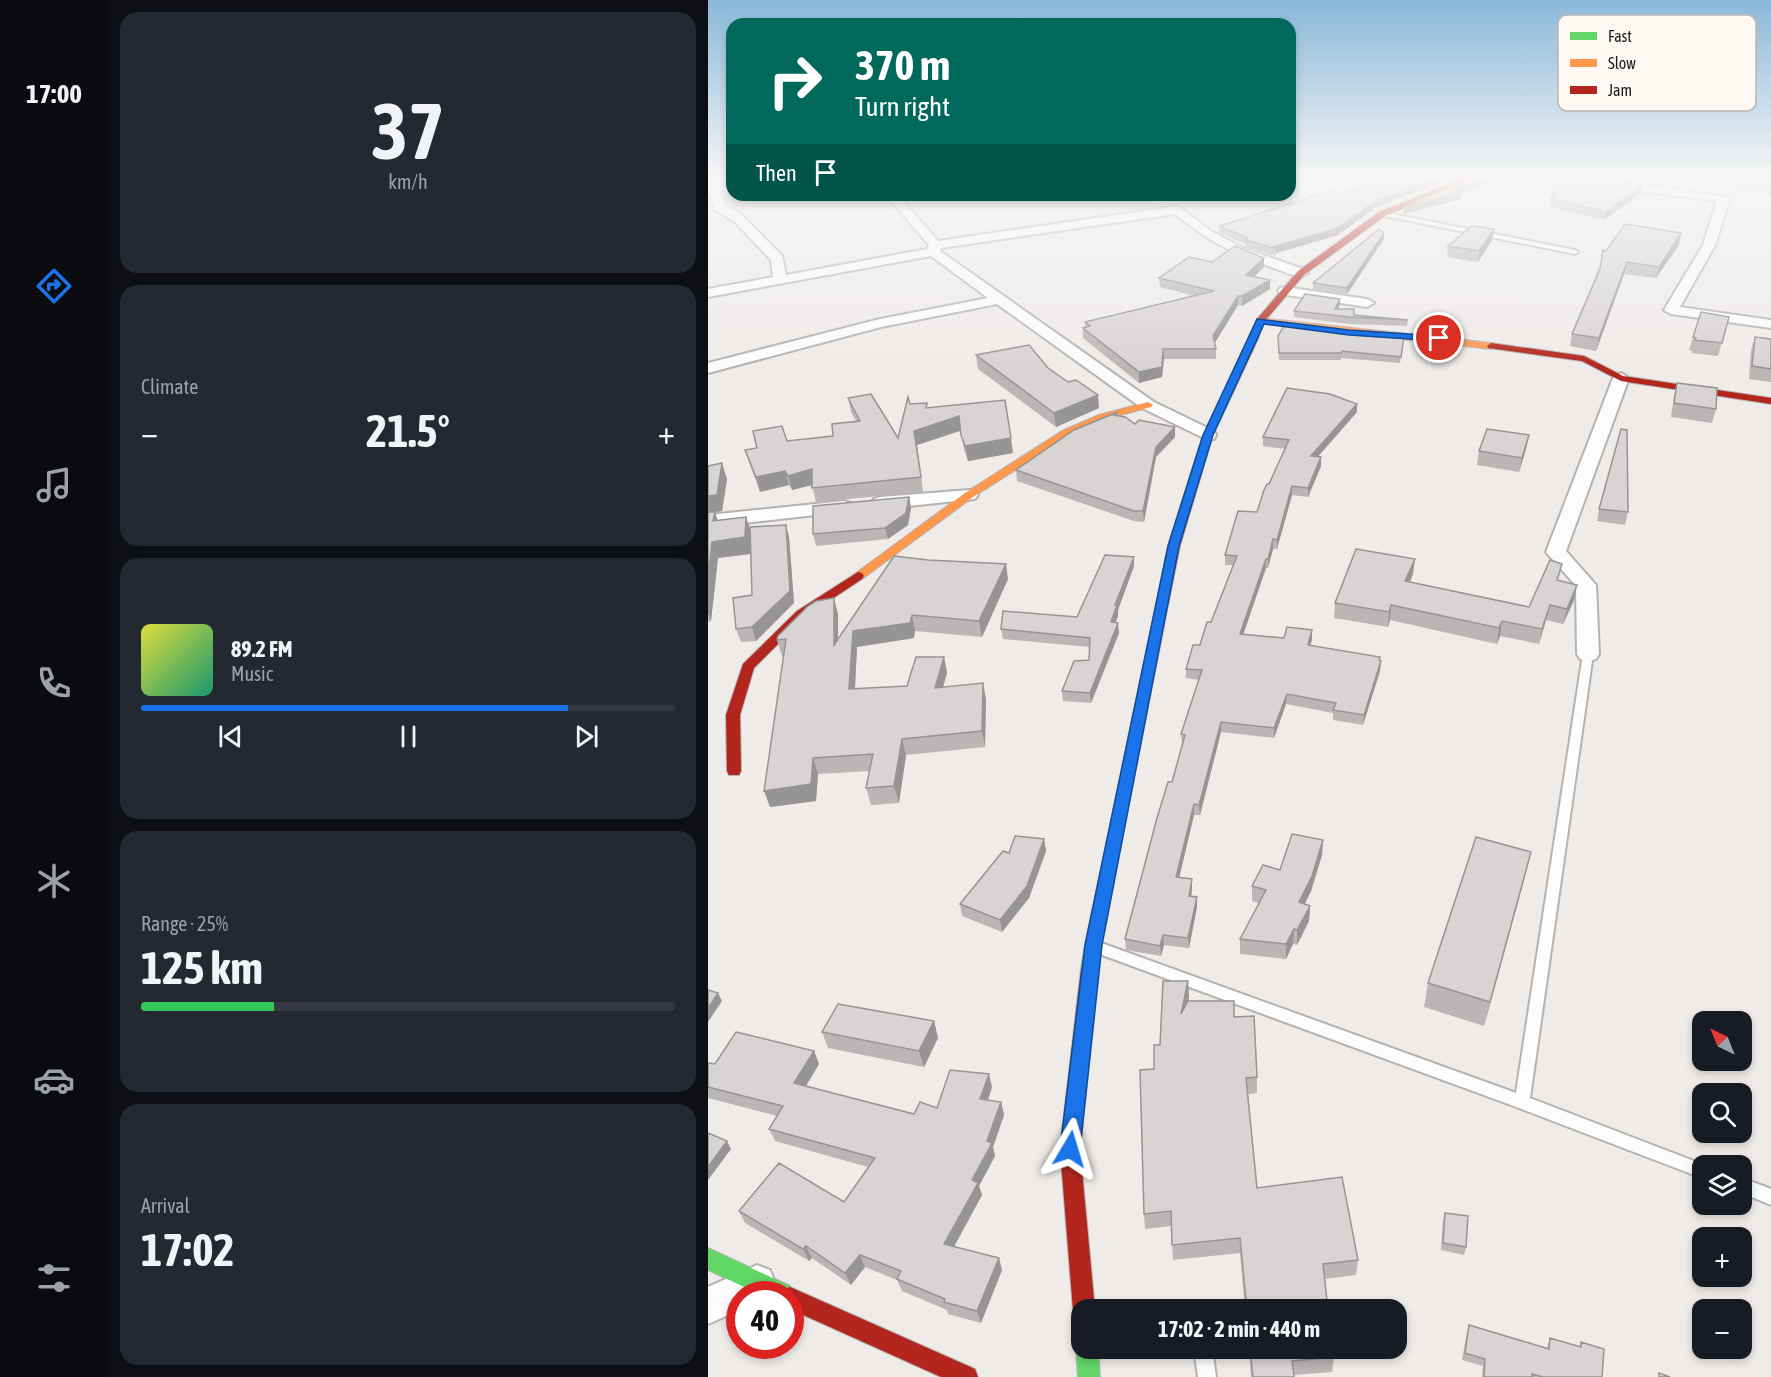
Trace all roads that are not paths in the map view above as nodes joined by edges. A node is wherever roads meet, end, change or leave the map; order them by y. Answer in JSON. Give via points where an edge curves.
{"nodes":[{"id":1,"x":758,"y":239,"type":"edge"},
{"id":2,"x":926,"y":239,"type":"edge"},
{"id":3,"x":995,"y":239,"type":"edge"},
{"id":4,"x":1217,"y":239,"type":"edge"},
{"id":5,"x":1347,"y":239,"type":"edge"},
{"id":6,"x":1510,"y":239,"type":"edge"},
{"id":7,"x":1711,"y":239,"type":"edge"},
{"id":8,"x":934,"y":249,"type":"junction"},
{"id":9,"x":1575,"y":252,"type":"dead end"},
{"id":10,"x":1301,"y":273,"type":"junction"},
{"id":11,"x":780,"y":280,"type":"junction"},
{"id":12,"x":1285,"y":291,"type":"junction"},
{"id":13,"x":708,"y":293,"type":"edge"},
{"id":14,"x":998,"y":300,"type":"junction"},
{"id":15,"x":1367,"y":303,"type":"dead end"},
{"id":16,"x":1260,"y":321,"type":"junction"},
{"id":17,"x":1771,"y":324,"type":"edge"},
{"id":18,"x":708,"y":368,"type":"edge"},
{"id":19,"x":1621,"y":378,"type":"junction"},
{"id":20,"x":1771,"y":401,"type":"edge"},
{"id":21,"x":1148,"y":405,"type":"junction"},
{"id":22,"x":1208,"y":435,"type":"junction"},
{"id":23,"x":969,"y":495,"type":"junction"},
{"id":24,"x":708,"y":521,"type":"edge"},
{"id":25,"x":1588,"y":654,"type":"joint"},
{"id":26,"x":734,"y":771,"type":"dead end"},
{"id":27,"x":1093,"y":945,"type":"junction"},
{"id":28,"x":1522,"y":1102,"type":"junction"},
{"id":29,"x":1692,"y":1167,"type":"edge"},
{"id":30,"x":1752,"y":1190,"type":"edge"},
{"id":31,"x":1771,"y":1197,"type":"edge"},
{"id":32,"x":708,"y":1259,"type":"edge"},
{"id":33,"x":753,"y":1281,"type":"edge"},
{"id":34,"x":1083,"y":1299,"type":"edge"},
{"id":35,"x":726,"y":1301,"type":"edge"},
{"id":36,"x":804,"y":1304,"type":"edge"},
{"id":37,"x":708,"y":1306,"type":"edge"},
{"id":38,"x":1088,"y":1359,"type":"edge"},
{"id":39,"x":1205,"y":1359,"type":"edge"},
{"id":40,"x":967,"y":1377,"type":"edge"},
{"id":41,"x":1089,"y":1377,"type":"edge"},
{"id":42,"x":1207,"y":1377,"type":"edge"}],
"edges":[{"from":1,"to":11,"type":"street","via":[[777,259]]},
{"from":2,"to":8,"type":"street"},
{"from":3,"to":8,"type":"street"},
{"from":4,"to":10,"type":"street"},
{"from":5,"to":10,"type":"street"},
{"from":6,"to":9,"type":"lane"},
{"from":7,"to":17,"type":"street","via":[[1671,310]]},
{"from":8,"to":11,"type":"street"},
{"from":8,"to":14,"type":"street"},
{"from":10,"to":12,"type":"street"},
{"from":11,"to":13,"type":"street"},
{"from":12,"to":15,"type":"street"},
{"from":12,"to":16,"type":"street"},
{"from":14,"to":18,"type":"street","via":[[879,323]]},
{"from":14,"to":21,"type":"street"},
{"from":16,"to":19,"type":"street","via":[[1439,338],[1584,359]]},
{"from":16,"to":22,"type":"street"},
{"from":19,"to":20,"type":"street"},
{"from":19,"to":25,"type":"street","via":[[1556,552],[1586,585]]},
{"from":21,"to":22,"type":"street"},
{"from":21,"to":23,"type":"street","via":[[1102,417],[1066,433]]},
{"from":22,"to":27,"type":"street","via":[[1173,546]]},
{"from":23,"to":24,"type":"street"},
{"from":23,"to":26,"type":"street","via":[[801,614],[748,667],[733,715]]},
{"from":25,"to":28,"type":"lane"},
{"from":27,"to":28,"type":"lane"},
{"from":27,"to":34,"type":"street","via":[[1070,1149]]},
{"from":28,"to":29,"type":"lane"},
{"from":30,"to":31,"type":"lane"},
{"from":32,"to":33,"type":"street"},
{"from":35,"to":37,"type":"street"},
{"from":36,"to":40,"type":"street"},
{"from":38,"to":41,"type":"street"},
{"from":39,"to":42,"type":"lane"}]}
